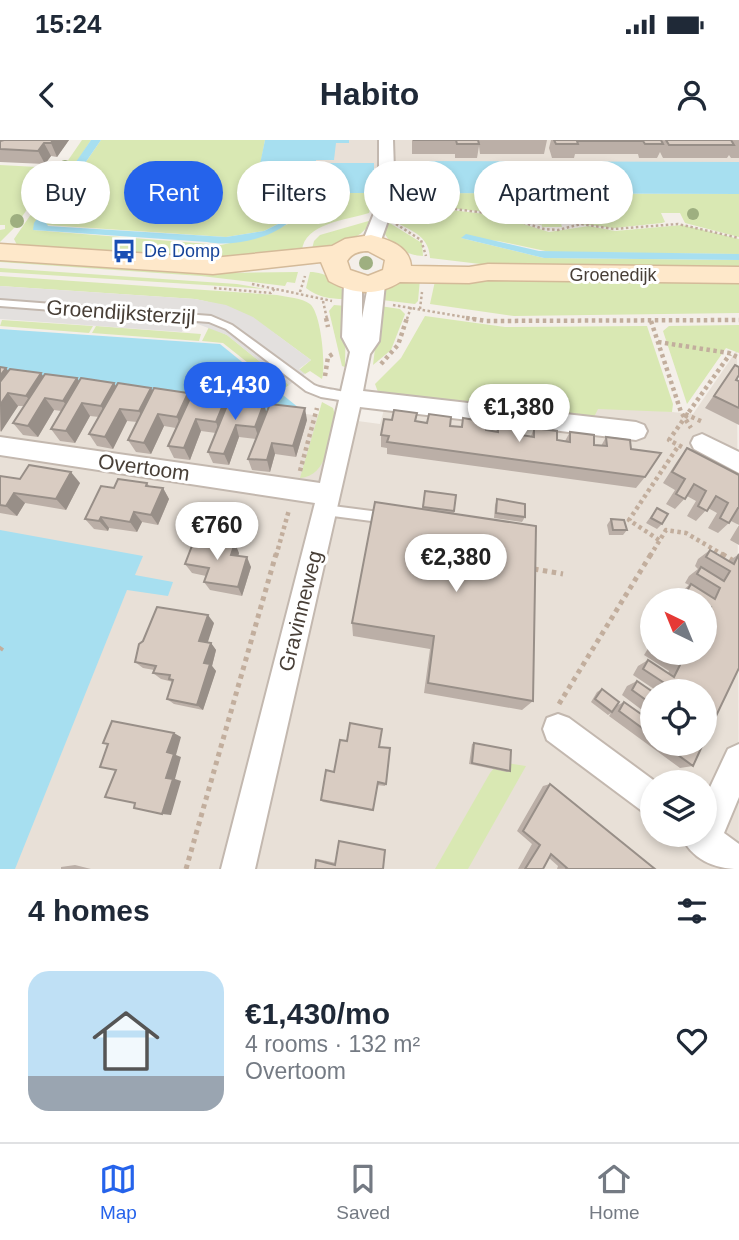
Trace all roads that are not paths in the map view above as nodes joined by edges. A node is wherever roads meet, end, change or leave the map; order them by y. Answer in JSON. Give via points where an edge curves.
{"nodes":[{"id":1,"x":386,"y":140,"type":"edge"},
{"id":2,"x":371,"y":243,"type":"junction"},
{"id":3,"x":0,"y":253,"type":"edge"},
{"id":4,"x":739,"y":275,"type":"edge"},
{"id":5,"x":365,"y":278,"type":"junction"},
{"id":6,"x":0,"y":303,"type":"edge"},
{"id":7,"x":352,"y":398,"type":"junction"},
{"id":8,"x":636,"y":431,"type":"dead end"},
{"id":9,"x":690,"y":444,"type":"road end"},
{"id":10,"x":0,"y":446,"type":"edge"},
{"id":11,"x":739,"y":463,"type":"edge"},
{"id":12,"x":327,"y":503,"type":"junction"},
{"id":13,"x":403,"y":520,"type":"edge"},
{"id":14,"x":558,"y":729,"type":"road end"},
{"id":15,"x":739,"y":760,"type":"edge"},
{"id":16,"x":640,"y":790,"type":"edge"},
{"id":17,"x":717,"y":805,"type":"edge"},
{"id":18,"x":715,"y":847,"type":"edge"},
{"id":19,"x":739,"y":864,"type":"edge"},
{"id":20,"x":237,"y":869,"type":"edge"}],
"edges":[{"from":1,"to":2,"type":"street","via":[[387,197]]},
{"from":2,"to":5,"type":"main road","via":[[383,246]]},
{"from":2,"to":5,"type":"main road","via":[[351,245]]},
{"from":3,"to":5,"type":"main road","name":"Groenedijk","via":[[245,266]]},
{"from":4,"to":5,"type":"main road","name":"Groenedijk","via":[[488,272]]},
{"from":5,"to":7,"type":"street","name":"Gravinneweg","via":[[369,341],[360,352]]},
{"from":6,"to":7,"type":"lane","name":"Groendijksterzijl","via":[[211,319],[229,327],[321,394]]},
{"from":7,"to":8,"type":"street","name":"Groendijksterzijl"},
{"from":7,"to":12,"type":"street","name":"Gravinneweg"},
{"from":9,"to":11,"type":"street"},
{"from":10,"to":12,"type":"street","name":"Overtoom","via":[[295,490]]},
{"from":12,"to":13,"type":"lane"},
{"from":12,"to":20,"type":"street","name":"Gravinneweg"},
{"from":14,"to":16,"type":"street"},
{"from":15,"to":17,"type":"street"},
{"from":18,"to":19,"type":"street"}]}
